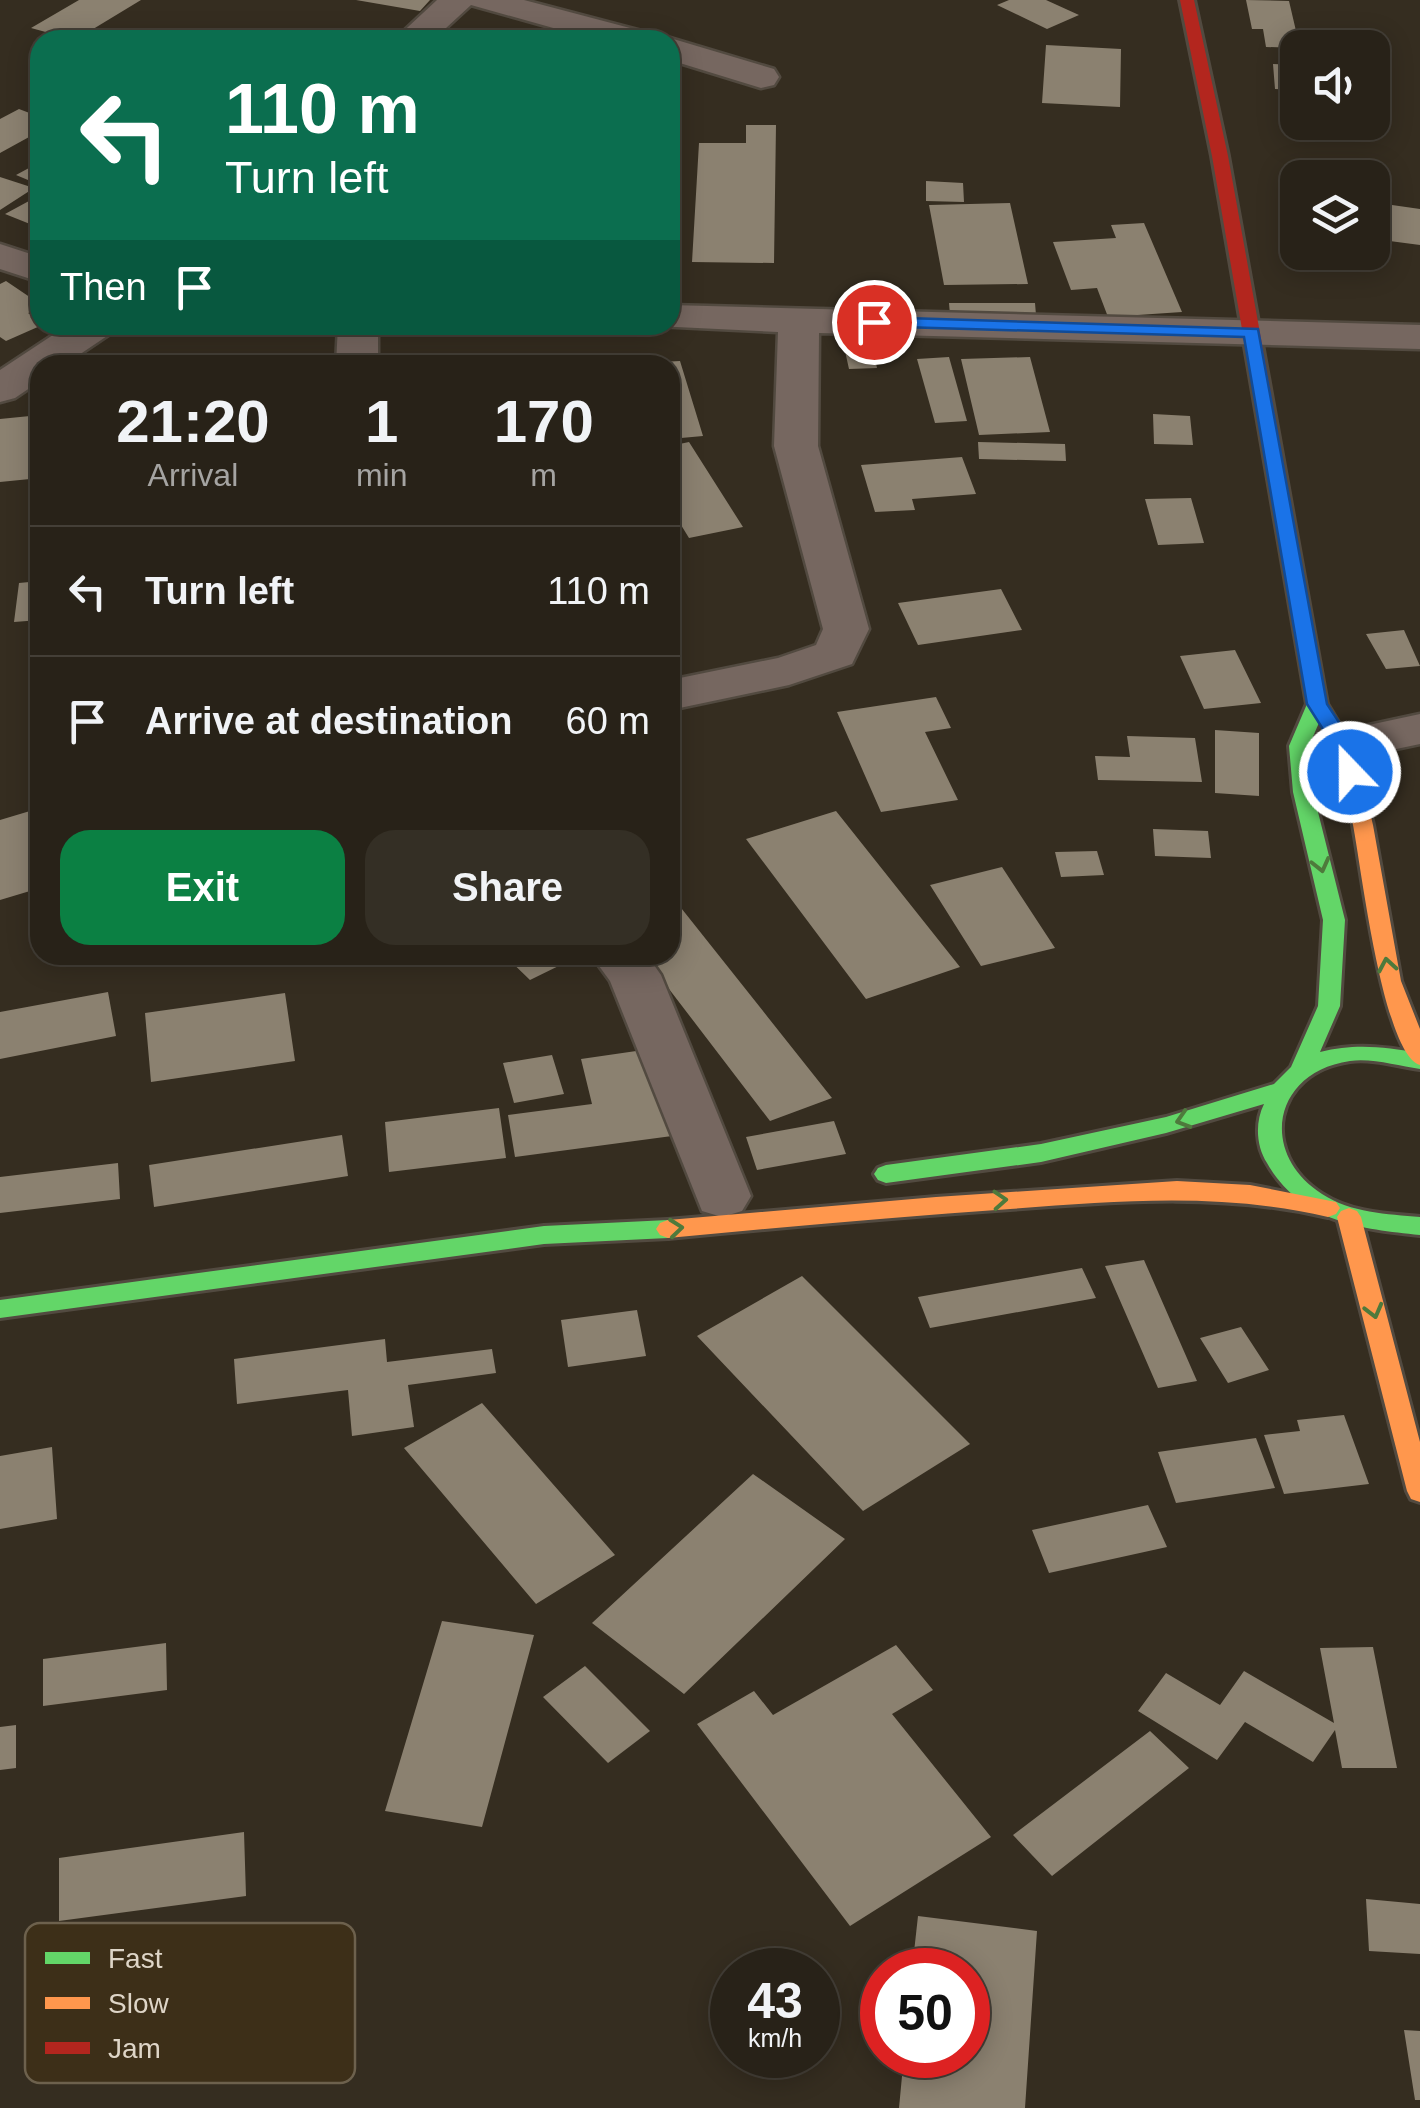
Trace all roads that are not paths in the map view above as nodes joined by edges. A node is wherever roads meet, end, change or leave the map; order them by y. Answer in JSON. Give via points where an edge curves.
{"nodes":[{"id":1,"x":457,"y":0,"type":"edge"},
{"id":2,"x":484,"y":0,"type":"edge"},
{"id":3,"x":1187,"y":0,"type":"edge"},
{"id":4,"x":423,"y":30,"type":"edge"},
{"id":5,"x":599,"y":30,"type":"edge"},
{"id":6,"x":680,"y":52,"type":"edge"},
{"id":7,"x":761,"y":77,"type":"dead end"},
{"id":8,"x":0,"y":256,"type":"edge"},
{"id":9,"x":30,"y":266,"type":"edge"},
{"id":10,"x":680,"y":317,"type":"edge"},
{"id":11,"x":798,"y":320,"type":"junction"},
{"id":12,"x":1252,"y":332,"type":"junction"},
{"id":13,"x":81,"y":335,"type":"edge"},
{"id":14,"x":1420,"y":337,"type":"edge"},
{"id":15,"x":51,"y":355,"type":"edge"},
{"id":16,"x":30,"y":369,"type":"edge"},
{"id":17,"x":0,"y":389,"type":"edge"},
{"id":18,"x":680,"y":693,"type":"edge"},
{"id":19,"x":1317,"y":704,"type":"junction"},
{"id":20,"x":1420,"y":729,"type":"edge"},
{"id":21,"x":1344,"y":745,"type":"junction"},
{"id":22,"x":626,"y":965,"type":"edge"},
{"id":23,"x":1420,"y":1059,"type":"edge"},
{"id":24,"x":1300,"y":1069,"type":"junction"},
{"id":25,"x":1276,"y":1092,"type":"junction"},
{"id":26,"x":872,"y":1176,"type":"dead end"},
{"id":27,"x":709,"y":1198,"type":"joint"},
{"id":28,"x":1339,"y":1213,"type":"junction"},
{"id":29,"x":1420,"y":1226,"type":"edge"},
{"id":30,"x":544,"y":1235,"type":"junction"},
{"id":31,"x":0,"y":1308,"type":"edge"},
{"id":32,"x":1420,"y":1491,"type":"edge"}],
"edges":[{"from":1,"to":4,"type":"street"},
{"from":2,"to":5,"type":"street"},
{"from":3,"to":12,"type":"main road"},
{"from":6,"to":7,"type":"street"},
{"from":8,"to":9,"type":"street"},
{"from":10,"to":11,"type":"street"},
{"from":11,"to":12,"type":"street"},
{"from":11,"to":18,"type":"street","via":[[796,446],[846,629],[836,654]]},
{"from":12,"to":14,"type":"street"},
{"from":12,"to":19,"type":"main road"},
{"from":13,"to":15,"type":"street"},
{"from":16,"to":17,"type":"street"},
{"from":19,"to":21,"type":"main road"},
{"from":19,"to":24,"type":"main road","one_way":true,"via":[[1299,746],[1303,792],[1334,920],[1329,1006]]},
{"from":20,"to":21,"type":"street"},
{"from":23,"to":21,"type":"main road","one_way":true,"via":[[1390,981]]},
{"from":22,"to":27,"type":"street"},
{"from":23,"to":24,"type":"main road","via":[[1356,1053]]},
{"from":24,"to":25,"type":"main road"},
{"from":25,"to":26,"type":"main road","one_way":true,"via":[[1041,1154]]},
{"from":25,"to":28,"type":"main road","via":[[1265,1121],[1271,1153],[1293,1184]]},
{"from":27,"to":30,"type":"main road"},
{"from":28,"to":29,"type":"main road"},
{"from":30,"to":28,"type":"main road","one_way":true,"via":[[1203,1187],[1276,1194]]},
{"from":28,"to":32,"type":"main road","one_way":true},
{"from":30,"to":31,"type":"main road"}]}
